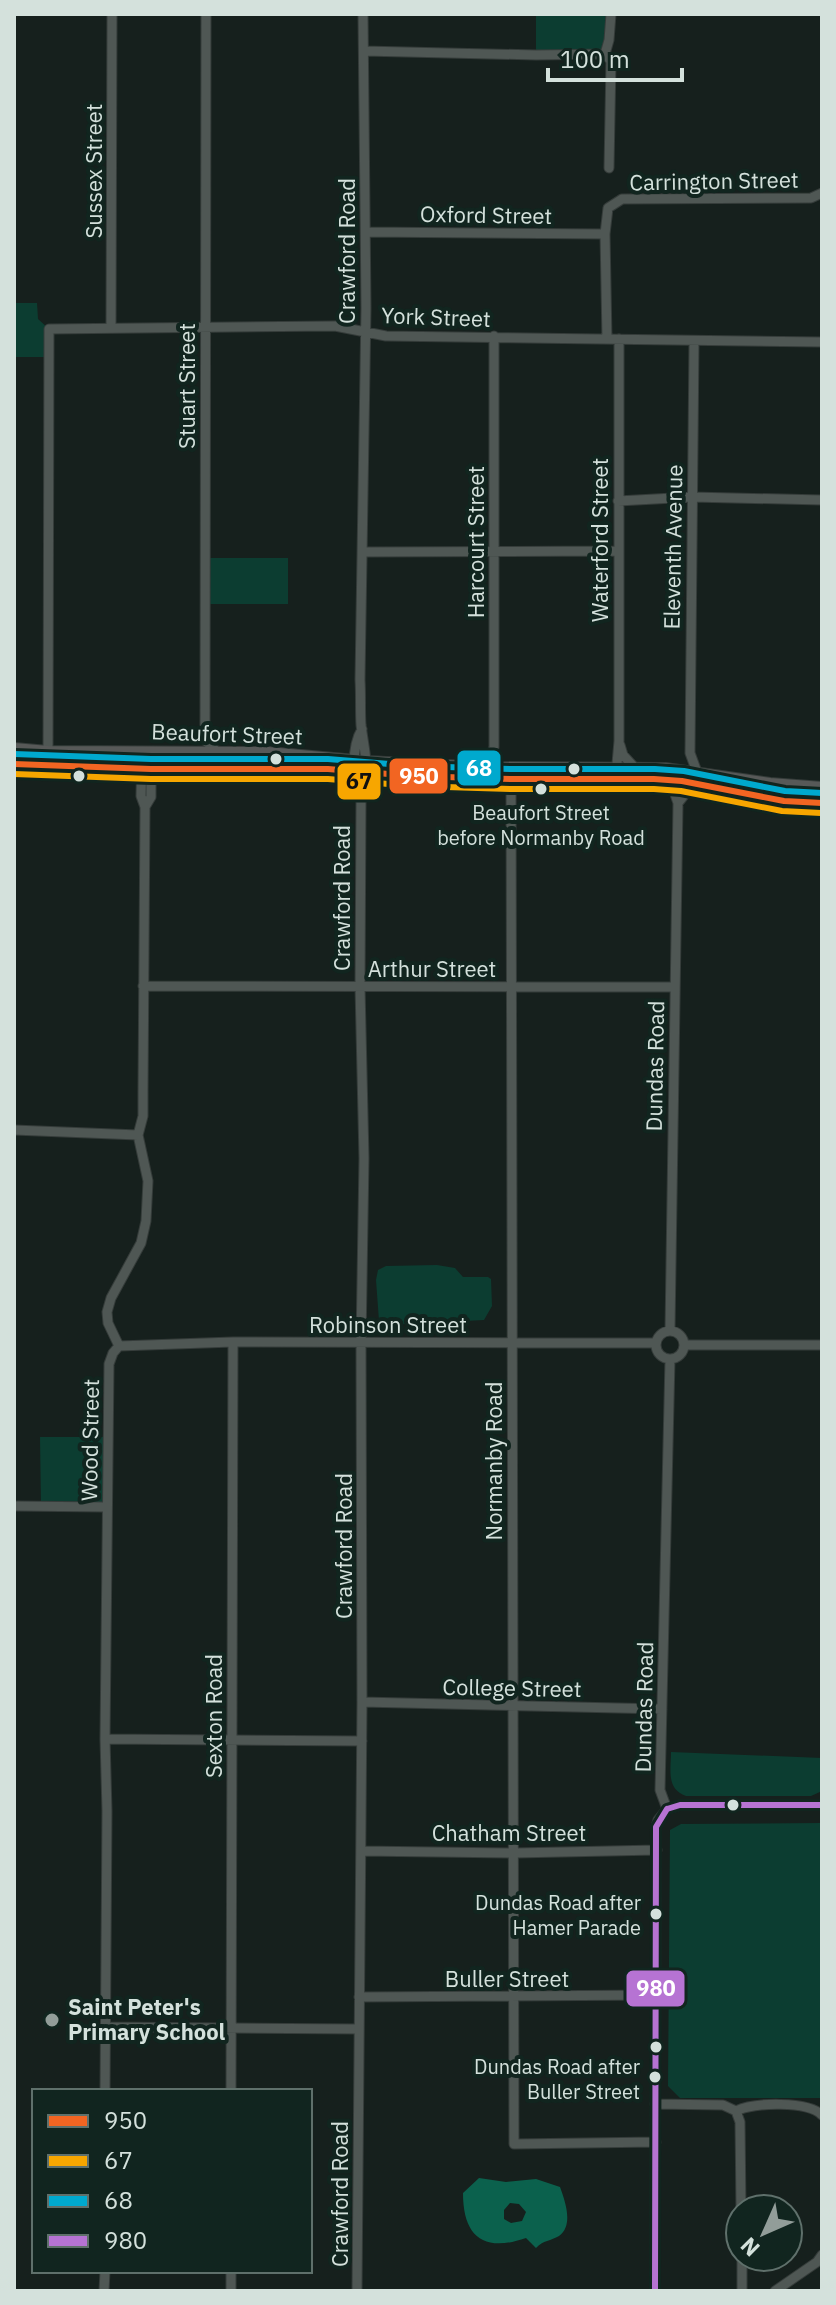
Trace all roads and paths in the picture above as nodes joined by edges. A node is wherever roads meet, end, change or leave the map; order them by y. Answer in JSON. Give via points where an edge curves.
{"nodes":[{"id":1,"x":112,"y":14,"type":"edge"},
{"id":2,"x":206,"y":14,"type":"edge"},
{"id":3,"x":363,"y":14,"type":"edge"},
{"id":4,"x":611,"y":14,"type":"edge"},
{"id":5,"x":364,"y":51,"type":"junction"},
{"id":6,"x":605,"y":54,"type":"junction"},
{"id":7,"x":609,"y":168,"type":"dead end"},
{"id":8,"x":822,"y":193,"type":"edge"},
{"id":9,"x":366,"y":232,"type":"junction"},
{"id":10,"x":605,"y":234,"type":"junction"},
{"id":11,"x":111,"y":327,"type":"junction"},
{"id":12,"x":205,"y":327,"type":"junction"},
{"id":13,"x":365,"y":332,"type":"junction"},
{"id":14,"x":494,"y":336,"type":"junction"},
{"id":15,"x":607,"y":339,"type":"junction"},
{"id":16,"x":619,"y":339,"type":"junction"},
{"id":17,"x":694,"y":342,"type":"junction"},
{"id":18,"x":822,"y":342,"type":"edge"},
{"id":19,"x":692,"y":497,"type":"junction"},
{"id":20,"x":822,"y":500,"type":"edge"},
{"id":21,"x":618,"y":501,"type":"junction"},
{"id":22,"x":494,"y":551,"type":"junction"},
{"id":23,"x":618,"y":551,"type":"junction"},
{"id":24,"x":362,"y":552,"type":"junction"},
{"id":25,"x":619,"y":741,"type":"junction"},
{"id":26,"x":494,"y":747,"type":"junction"},
{"id":27,"x":14,"y":749,"type":"edge"},
{"id":28,"x":48,"y":752,"type":"junction"},
{"id":29,"x":146,"y":752,"type":"junction"},
{"id":30,"x":218,"y":753,"type":"junction"},
{"id":31,"x":690,"y":753,"type":"junction"},
{"id":32,"x":14,"y":764,"type":"edge"},
{"id":33,"x":48,"y":767,"type":"junction"},
{"id":34,"x":361,"y":767,"type":"junction"},
{"id":35,"x":146,"y":768,"type":"junction"},
{"id":36,"x":486,"y":768,"type":"junction"},
{"id":37,"x":635,"y":768,"type":"junction"},
{"id":38,"x":508,"y":773,"type":"junction"},
{"id":39,"x":616,"y":773,"type":"junction"},
{"id":40,"x":674,"y":775,"type":"junction"},
{"id":41,"x":695,"y":778,"type":"junction"},
{"id":42,"x":822,"y":788,"type":"edge"},
{"id":43,"x":678,"y":803,"type":"junction"},
{"id":44,"x":822,"y":803,"type":"edge"},
{"id":45,"x":143,"y":986,"type":"junction"},
{"id":46,"x":511,"y":986,"type":"junction"},
{"id":47,"x":360,"y":987,"type":"junction"},
{"id":48,"x":673,"y":987,"type":"junction"},
{"id":49,"x":14,"y":1130,"type":"edge"},
{"id":50,"x":138,"y":1135,"type":"junction"},
{"id":51,"x":670,"y":1330,"type":"junction"},
{"id":52,"x":233,"y":1342,"type":"junction"},
{"id":53,"x":361,"y":1343,"type":"junction"},
{"id":54,"x":513,"y":1343,"type":"junction"},
{"id":55,"x":656,"y":1343,"type":"junction"},
{"id":56,"x":685,"y":1345,"type":"junction"},
{"id":57,"x":822,"y":1345,"type":"edge"},
{"id":58,"x":119,"y":1346,"type":"junction"},
{"id":59,"x":670,"y":1359,"type":"junction"},
{"id":60,"x":14,"y":1506,"type":"edge"},
{"id":61,"x":106,"y":1507,"type":"junction"},
{"id":62,"x":362,"y":1702,"type":"junction"},
{"id":63,"x":513,"y":1706,"type":"junction"},
{"id":64,"x":662,"y":1709,"type":"junction"},
{"id":65,"x":105,"y":1739,"type":"junction"},
{"id":66,"x":232,"y":1740,"type":"junction"},
{"id":67,"x":362,"y":1741,"type":"junction"},
{"id":68,"x":822,"y":1805,"type":"edge"},
{"id":69,"x":667,"y":1809,"type":"junction"},
{"id":70,"x":657,"y":1850,"type":"junction"},
{"id":71,"x":361,"y":1851,"type":"junction"},
{"id":72,"x":515,"y":1853,"type":"junction"},
{"id":73,"x":656,"y":1995,"type":"junction"},
{"id":74,"x":359,"y":1997,"type":"junction"},
{"id":75,"x":513,"y":1997,"type":"junction"},
{"id":76,"x":104,"y":2027,"type":"junction"},
{"id":77,"x":231,"y":2027,"type":"junction"},
{"id":78,"x":359,"y":2029,"type":"junction"},
{"id":79,"x":105,"y":2089,"type":"edge"},
{"id":80,"x":231,"y":2089,"type":"edge"},
{"id":81,"x":655,"y":2104,"type":"junction"},
{"id":82,"x":736,"y":2111,"type":"junction"},
{"id":83,"x":822,"y":2115,"type":"edge"},
{"id":84,"x":656,"y":2142,"type":"junction"},
{"id":85,"x":741,"y":2193,"type":"edge"},
{"id":86,"x":822,"y":2255,"type":"edge"},
{"id":87,"x":357,"y":2291,"type":"edge"},
{"id":88,"x":655,"y":2291,"type":"edge"},
{"id":89,"x":775,"y":2291,"type":"edge"}],
"edges":[{"from":1,"to":11,"type":"street","name":"Sussex Street"},
{"from":2,"to":12,"type":"street","name":"Stuart Street"},
{"from":3,"to":5,"type":"street","name":"Crawford Road"},
{"from":4,"to":6,"type":"street"},
{"from":5,"to":6,"type":"street"},
{"from":5,"to":9,"type":"street","name":"Crawford Road"},
{"from":6,"to":7,"type":"street","via":[[611,61]]},
{"from":8,"to":10,"type":"street","name":"Carrington Street","via":[[811,198],[622,199],[608,208]]},
{"from":9,"to":10,"type":"street","name":"Oxford Street"},
{"from":9,"to":13,"type":"street","name":"Crawford Road"},
{"from":10,"to":15,"type":"street"},
{"from":11,"to":12,"type":"street","name":"York Street"},
{"from":11,"to":28,"type":"street","name":"York Street","via":[[49,329]]},
{"from":12,"to":13,"type":"street","name":"York Street","via":[[335,326]]},
{"from":12,"to":30,"type":"street","name":"Stuart Street","via":[[206,741]]},
{"from":13,"to":14,"type":"street","name":"York Street"},
{"from":13,"to":24,"type":"street","name":"Crawford Road"},
{"from":14,"to":15,"type":"street","name":"York Street"},
{"from":14,"to":22,"type":"street","name":"Harcourt Street"},
{"from":15,"to":16,"type":"street","name":"York Street"},
{"from":16,"to":17,"type":"street","name":"York Street"},
{"from":16,"to":21,"type":"street","name":"Waterford Street"},
{"from":17,"to":18,"type":"street","name":"York Street"},
{"from":17,"to":19,"type":"street","name":"Eleventh Avenue"},
{"from":19,"to":20,"type":"street"},
{"from":19,"to":21,"type":"street"},
{"from":19,"to":31,"type":"street","name":"Eleventh Avenue"},
{"from":21,"to":23,"type":"street","name":"Waterford Street"},
{"from":22,"to":23,"type":"street"},
{"from":22,"to":24,"type":"street"},
{"from":22,"to":26,"type":"street","name":"Harcourt Street"},
{"from":23,"to":25,"type":"street","name":"Waterford Street"},
{"from":24,"to":34,"type":"street","name":"Crawford Road"},
{"from":25,"to":37,"type":"street"},
{"from":25,"to":39,"type":"street","name":"Waterford Street"},
{"from":26,"to":36,"type":"street","name":"Harcourt Street"},
{"from":26,"to":38,"type":"street","name":"Harcourt Street"},
{"from":27,"to":28,"type":"main road","name":"Beaufort Street"},
{"from":28,"to":29,"type":"main road","name":"Beaufort Street"},
{"from":28,"to":33,"type":"street"},
{"from":29,"to":30,"type":"main road","name":"Beaufort Street"},
{"from":29,"to":35,"type":"street"},
{"from":30,"to":34,"type":"main road","name":"Beaufort Street","via":[[281,753]]},
{"from":31,"to":40,"type":"street"},
{"from":31,"to":41,"type":"street","name":"Eleventh Avenue"},
{"from":32,"to":33,"type":"main road","name":"Beaufort Street"},
{"from":33,"to":35,"type":"main road","name":"Beaufort Street"},
{"from":34,"to":35,"type":"main road","name":"Beaufort Street"},
{"from":34,"to":36,"type":"main road","name":"Beaufort Street"},
{"from":34,"to":38,"type":"main road","name":"Beaufort Street"},
{"from":34,"to":47,"type":"street","name":"Crawford Road","via":[[365,792]]},
{"from":35,"to":45,"type":"street","via":[[151,797],[145,807]]},
{"from":36,"to":38,"type":"main road","name":"Beaufort Street"},
{"from":37,"to":39,"type":"main road","name":"Beaufort Street"},
{"from":37,"to":40,"type":"main road","name":"Beaufort Street"},
{"from":38,"to":39,"type":"main road","name":"Beaufort Street"},
{"from":38,"to":46,"type":"street","name":"Normanby Road"},
{"from":39,"to":40,"type":"main road","name":"Beaufort Street"},
{"from":40,"to":41,"type":"main road","name":"Beaufort Street"},
{"from":40,"to":43,"type":"street","name":"Dundas Road"},
{"from":41,"to":42,"type":"main road","name":"Beaufort Street"},
{"from":41,"to":43,"type":"street"},
{"from":41,"to":44,"type":"main road","name":"Beaufort Street","via":[[784,801]]},
{"from":43,"to":48,"type":"street","name":"Dundas Road"},
{"from":45,"to":47,"type":"street","name":"Arthur Street"},
{"from":45,"to":50,"type":"street","via":[[143,1116]]},
{"from":46,"to":47,"type":"street","name":"Arthur Street"},
{"from":46,"to":48,"type":"street","name":"Arthur Street"},
{"from":46,"to":54,"type":"street","name":"Normanby Road"},
{"from":47,"to":53,"type":"street","name":"Crawford Road"},
{"from":48,"to":51,"type":"street","name":"Dundas Road"},
{"from":49,"to":50,"type":"street"},
{"from":50,"to":58,"type":"street","via":[[148,1181],[146,1221],[141,1243],[108,1304],[108,1323]]},
{"from":51,"to":55,"type":"street"},
{"from":51,"to":56,"type":"street"},
{"from":52,"to":53,"type":"street","name":"Robinson Street"},
{"from":52,"to":58,"type":"street","name":"Robinson Street"},
{"from":52,"to":66,"type":"street","name":"Sexton Road"},
{"from":53,"to":54,"type":"street","name":"Robinson Street"},
{"from":53,"to":62,"type":"street","name":"Crawford Road"},
{"from":54,"to":55,"type":"street","name":"Robinson Street"},
{"from":54,"to":63,"type":"street","name":"Normanby Road"},
{"from":55,"to":59,"type":"street","via":[[660,1354]]},
{"from":56,"to":57,"type":"street"},
{"from":56,"to":59,"type":"street"},
{"from":58,"to":61,"type":"street","name":"Wood Street","via":[[109,1364]]},
{"from":59,"to":64,"type":"street","name":"Dundas Road"},
{"from":60,"to":61,"type":"street"},
{"from":61,"to":65,"type":"street","name":"Wood Street"},
{"from":62,"to":63,"type":"street","name":"College Street"},
{"from":62,"to":67,"type":"street","name":"Crawford Road"},
{"from":63,"to":64,"type":"street","name":"College Street"},
{"from":63,"to":72,"type":"street","name":"Normanby Road"},
{"from":64,"to":69,"type":"street","name":"Dundas Road","via":[[660,1790]]},
{"from":65,"to":66,"type":"street"},
{"from":65,"to":76,"type":"street","name":"Wood Street"},
{"from":66,"to":67,"type":"street"},
{"from":66,"to":77,"type":"street","name":"Sexton Road"},
{"from":67,"to":71,"type":"street","name":"Crawford Road"},
{"from":68,"to":69,"type":"street"},
{"from":69,"to":70,"type":"street","name":"Dundas Road","via":[[656,1827]]},
{"from":70,"to":72,"type":"street","name":"Chatham Street"},
{"from":70,"to":73,"type":"street","name":"Dundas Road"},
{"from":71,"to":72,"type":"street","name":"Chatham Street"},
{"from":71,"to":74,"type":"street","name":"Crawford Road"},
{"from":72,"to":75,"type":"street","name":"Normanby Road"},
{"from":73,"to":75,"type":"street","name":"Buller Street"},
{"from":73,"to":81,"type":"street","name":"Dundas Road"},
{"from":74,"to":75,"type":"street","name":"Buller Street"},
{"from":74,"to":78,"type":"street","name":"Crawford Road"},
{"from":75,"to":84,"type":"street","name":"Normanby Road","via":[[514,2144]]},
{"from":76,"to":77,"type":"street"},
{"from":76,"to":79,"type":"street","name":"Wood Street"},
{"from":77,"to":78,"type":"street"},
{"from":77,"to":80,"type":"street","name":"Sexton Road"},
{"from":78,"to":87,"type":"street","name":"Crawford Road"},
{"from":81,"to":82,"type":"street","via":[[723,2105]]},
{"from":81,"to":84,"type":"street","name":"Dundas Road"},
{"from":82,"to":83,"type":"street","via":[[749,2106],[805,2106]]},
{"from":82,"to":85,"type":"street"},
{"from":84,"to":88,"type":"street","name":"Dundas Road"},
{"from":86,"to":89,"type":"street"}]}
